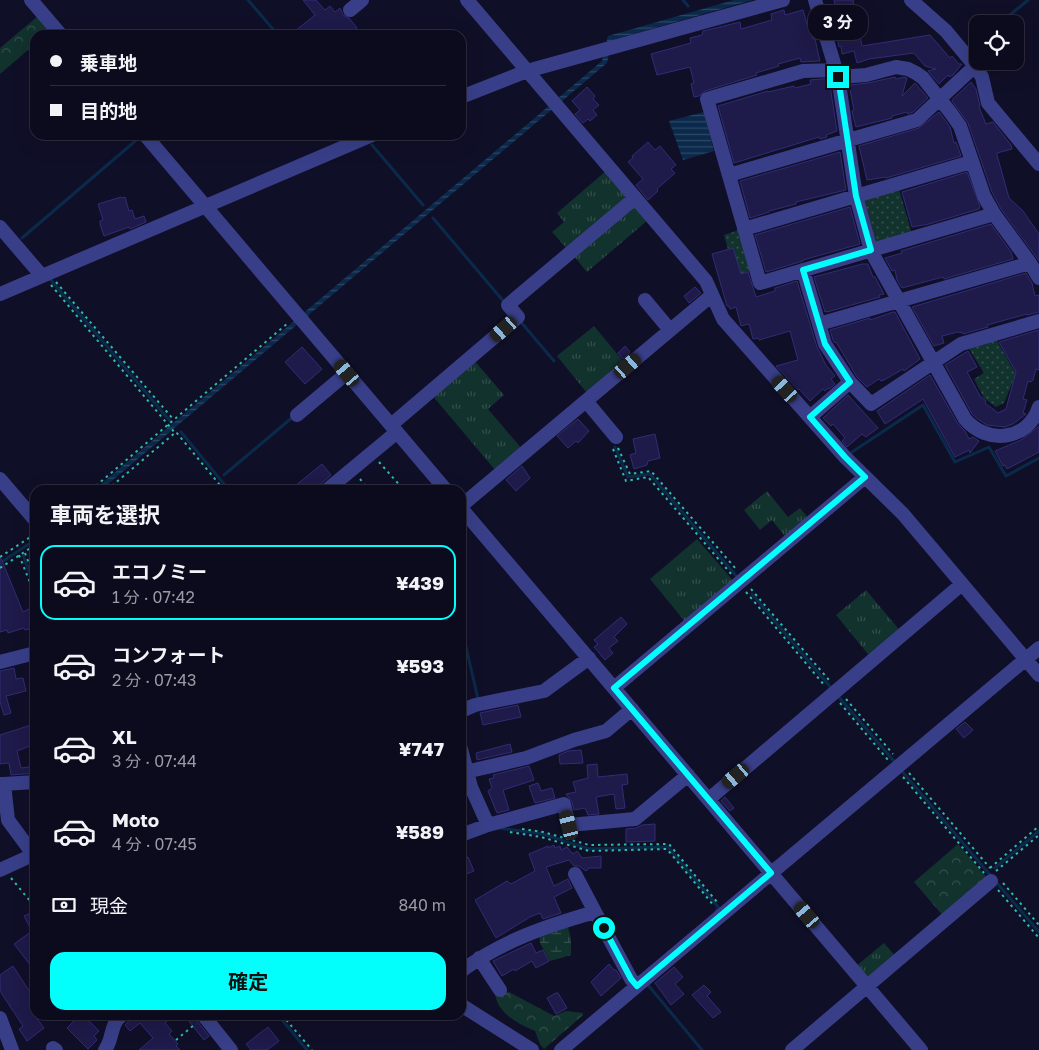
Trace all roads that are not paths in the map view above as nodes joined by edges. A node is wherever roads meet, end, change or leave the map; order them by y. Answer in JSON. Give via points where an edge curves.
{"nodes":[{"id":1,"x":31,"y":0,"type":"edge"},
{"id":2,"x":362,"y":0,"type":"edge"},
{"id":3,"x":467,"y":0,"type":"edge"},
{"id":4,"x":783,"y":0,"type":"edge"},
{"id":5,"x":815,"y":0,"type":"edge"},
{"id":6,"x":911,"y":0,"type":"edge"},
{"id":7,"x":350,"y":10,"type":"dead end"},
{"id":8,"x":57,"y":30,"type":"edge"},
{"id":9,"x":969,"y":58,"type":"edge"},
{"id":10,"x":972,"y":70,"type":"edge"},
{"id":11,"x":978,"y":70,"type":"edge"},
{"id":12,"x":527,"y":71,"type":"junction"},
{"id":13,"x":837,"y":73,"type":"junction"},
{"id":14,"x":466,"y":95,"type":"edge"},
{"id":15,"x":940,"y":99,"type":"junction"},
{"id":16,"x":149,"y":140,"type":"edge"},
{"id":17,"x":360,"y":140,"type":"edge"},
{"id":18,"x":848,"y":140,"type":"junction"},
{"id":19,"x":971,"y":162,"type":"junction"},
{"id":20,"x":1039,"y":164,"type":"edge"},
{"id":21,"x":729,"y":175,"type":"junction"},
{"id":22,"x":856,"y":196,"type":"junction"},
{"id":23,"x":635,"y":198,"type":"junction"},
{"id":24,"x":206,"y":206,"type":"junction"},
{"id":25,"x":994,"y":214,"type":"junction"},
{"id":26,"x":0,"y":227,"type":"edge"},
{"id":27,"x":744,"y":229,"type":"junction"},
{"id":28,"x":871,"y":250,"type":"junction"},
{"id":29,"x":1030,"y":263,"type":"junction"},
{"id":30,"x":803,"y":270,"type":"junction"},
{"id":31,"x":45,"y":275,"type":"junction"},
{"id":32,"x":1039,"y":278,"type":"edge"},
{"id":33,"x":0,"y":294,"type":"edge"},
{"id":34,"x":712,"y":294,"type":"junction"},
{"id":35,"x":645,"y":300,"type":"dead end"},
{"id":36,"x":899,"y":301,"type":"junction"},
{"id":37,"x":1039,"y":321,"type":"edge"},
{"id":38,"x":820,"y":324,"type":"junction"},
{"id":39,"x":670,"y":330,"type":"junction"},
{"id":40,"x":933,"y":362,"type":"junction"},
{"id":41,"x":347,"y":373,"type":"junction"},
{"id":42,"x":850,"y":382,"type":"junction"},
{"id":43,"x":586,"y":401,"type":"junction"},
{"id":44,"x":1039,"y":407,"type":"edge"},
{"id":45,"x":297,"y":415,"type":"dead end"},
{"id":46,"x":810,"y":417,"type":"junction"},
{"id":47,"x":394,"y":428,"type":"junction"},
{"id":48,"x":615,"y":440,"type":"road end"},
{"id":49,"x":865,"y":477,"type":"junction"},
{"id":50,"x":0,"y":479,"type":"edge"},
{"id":51,"x":333,"y":485,"type":"edge"},
{"id":52,"x":442,"y":485,"type":"edge"},
{"id":53,"x":466,"y":503,"type":"edge"},
{"id":54,"x":466,"y":513,"type":"edge"},
{"id":55,"x":30,"y":514,"type":"edge"},
{"id":56,"x":962,"y":584,"type":"junction"},
{"id":57,"x":1039,"y":648,"type":"edge"},
{"id":58,"x":30,"y":654,"type":"edge"},
{"id":59,"x":589,"y":658,"type":"junction"},
{"id":60,"x":1026,"y":659,"type":"junction"},
{"id":61,"x":0,"y":662,"type":"edge"},
{"id":62,"x":1039,"y":675,"type":"edge"},
{"id":63,"x":614,"y":688,"type":"junction"},
{"id":64,"x":466,"y":709,"type":"edge"},
{"id":65,"x":632,"y":709,"type":"junction"},
{"id":66,"x":466,"y":773,"type":"edge"},
{"id":67,"x":688,"y":775,"type":"junction"},
{"id":68,"x":466,"y":777,"type":"edge"},
{"id":69,"x":30,"y":782,"type":"edge"},
{"id":70,"x":2,"y":784,"type":"edge"},
{"id":71,"x":709,"y":799,"type":"junction"},
{"id":72,"x":488,"y":825,"type":"junction"},
{"id":73,"x":466,"y":833,"type":"edge"},
{"id":74,"x":30,"y":849,"type":"edge"},
{"id":75,"x":30,"y":856,"type":"edge"},
{"id":76,"x":2,"y":868,"type":"edge"},
{"id":77,"x":771,"y":873,"type":"junction"},
{"id":78,"x":575,"y":874,"type":"dead end"},
{"id":79,"x":994,"y":876,"type":"road end"},
{"id":80,"x":594,"y":912,"type":"junction"},
{"id":81,"x":479,"y":958,"type":"junction"},
{"id":82,"x":466,"y":967,"type":"edge"},
{"id":83,"x":637,"y":986,"type":"junction"},
{"id":84,"x":867,"y":986,"type":"junction"},
{"id":85,"x":500,"y":990,"type":"dead end"},
{"id":86,"x":466,"y":1008,"type":"edge"},
{"id":87,"x":115,"y":1020,"type":"edge"},
{"id":88,"x":198,"y":1020,"type":"edge"},
{"id":89,"x":1,"y":1028,"type":"edge"},
{"id":90,"x":12,"y":1050,"type":"edge"},
{"id":91,"x":105,"y":1050,"type":"edge"},
{"id":92,"x":231,"y":1050,"type":"edge"},
{"id":93,"x":532,"y":1050,"type":"edge"},
{"id":94,"x":561,"y":1050,"type":"edge"},
{"id":95,"x":792,"y":1050,"type":"edge"},
{"id":96,"x":922,"y":1050,"type":"edge"}],
"edges":[{"from":1,"to":8,"type":"street"},
{"from":2,"to":7,"type":"street"},
{"from":3,"to":12,"type":"street"},
{"from":4,"to":12,"type":"street"},
{"from":5,"to":13,"type":"street"},
{"from":6,"to":9,"type":"street","via":[[946,31]]},
{"from":10,"to":15,"type":"street"},
{"from":11,"to":20,"type":"street","via":[[988,103]]},
{"from":12,"to":14,"type":"street"},
{"from":12,"to":23,"type":"street"},
{"from":13,"to":15,"type":"street","via":[[866,75],[896,67],[908,69],[923,78]]},
{"from":13,"to":18,"type":"street"},
{"from":13,"to":21,"type":"street","via":[[803,71],[707,99]]},
{"from":15,"to":18,"type":"street","via":[[917,120]]},
{"from":15,"to":19,"type":"street","via":[[960,126]]},
{"from":16,"to":24,"type":"street"},
{"from":17,"to":24,"type":"street"},
{"from":18,"to":21,"type":"street"},
{"from":18,"to":22,"type":"street"},
{"from":19,"to":22,"type":"street"},
{"from":19,"to":25,"type":"street"},
{"from":21,"to":27,"type":"street"},
{"from":22,"to":27,"type":"street"},
{"from":22,"to":28,"type":"street"},
{"from":23,"to":34,"type":"street","via":[[706,281]]},
{"from":23,"to":47,"type":"street","via":[[508,305],[518,317]]},
{"from":24,"to":31,"type":"street"},
{"from":24,"to":41,"type":"street"},
{"from":25,"to":28,"type":"street"},
{"from":25,"to":29,"type":"street"},
{"from":26,"to":31,"type":"street"},
{"from":27,"to":30,"type":"street","via":[[760,283]]},
{"from":28,"to":30,"type":"street"},
{"from":28,"to":36,"type":"street"},
{"from":29,"to":32,"type":"street"},
{"from":29,"to":36,"type":"street"},
{"from":30,"to":38,"type":"street"},
{"from":31,"to":33,"type":"street"},
{"from":34,"to":39,"type":"street"},
{"from":34,"to":46,"type":"street","via":[[723,320]]},
{"from":35,"to":39,"type":"street"},
{"from":36,"to":38,"type":"street"},
{"from":36,"to":40,"type":"street"},
{"from":37,"to":40,"type":"street","via":[[961,344]]},
{"from":38,"to":42,"type":"street","via":[[825,344]]},
{"from":39,"to":43,"type":"street"},
{"from":40,"to":42,"type":"street","via":[[870,404]]},
{"from":40,"to":44,"type":"street","via":[[965,419],[985,435],[1000,436],[1023,430]]},
{"from":41,"to":45,"type":"street"},
{"from":41,"to":47,"type":"street"},
{"from":42,"to":46,"type":"street"},
{"from":43,"to":48,"type":"street"},
{"from":43,"to":53,"type":"street"},
{"from":46,"to":49,"type":"street"},
{"from":47,"to":51,"type":"street","via":[[372,453]]},
{"from":47,"to":52,"type":"street"},
{"from":49,"to":56,"type":"street","via":[[903,514]]},
{"from":49,"to":63,"type":"street","via":[[745,585]]},
{"from":50,"to":55,"type":"street"},
{"from":54,"to":59,"type":"street"},
{"from":56,"to":60,"type":"street"},
{"from":56,"to":71,"type":"street"},
{"from":57,"to":60,"type":"street"},
{"from":58,"to":61,"type":"street"},
{"from":59,"to":63,"type":"street"},
{"from":59,"to":64,"type":"street","via":[[544,691]]},
{"from":60,"to":62,"type":"street"},
{"from":60,"to":77,"type":"street"},
{"from":63,"to":65,"type":"street"},
{"from":65,"to":66,"type":"street","via":[[606,731],[526,758]]},
{"from":65,"to":67,"type":"street"},
{"from":67,"to":71,"type":"street"},
{"from":67,"to":72,"type":"street","via":[[635,819],[569,825],[564,804]]},
{"from":68,"to":72,"type":"street"},
{"from":69,"to":70,"type":"street"},
{"from":70,"to":74,"type":"street","via":[[8,820]]},
{"from":71,"to":77,"type":"street"},
{"from":72,"to":73,"type":"street"},
{"from":75,"to":76,"type":"street"},
{"from":77,"to":83,"type":"street"},
{"from":77,"to":84,"type":"street"},
{"from":78,"to":80,"type":"street"},
{"from":79,"to":84,"type":"street"},
{"from":80,"to":81,"type":"street","via":[[503,944]]},
{"from":80,"to":83,"type":"street"},
{"from":81,"to":82,"type":"street"},
{"from":81,"to":85,"type":"street"},
{"from":83,"to":94,"type":"street"},
{"from":84,"to":95,"type":"street"},
{"from":84,"to":96,"type":"street"},
{"from":86,"to":93,"type":"street"},
{"from":87,"to":91,"type":"street"},
{"from":88,"to":92,"type":"street"},
{"from":89,"to":90,"type":"street"}]}
